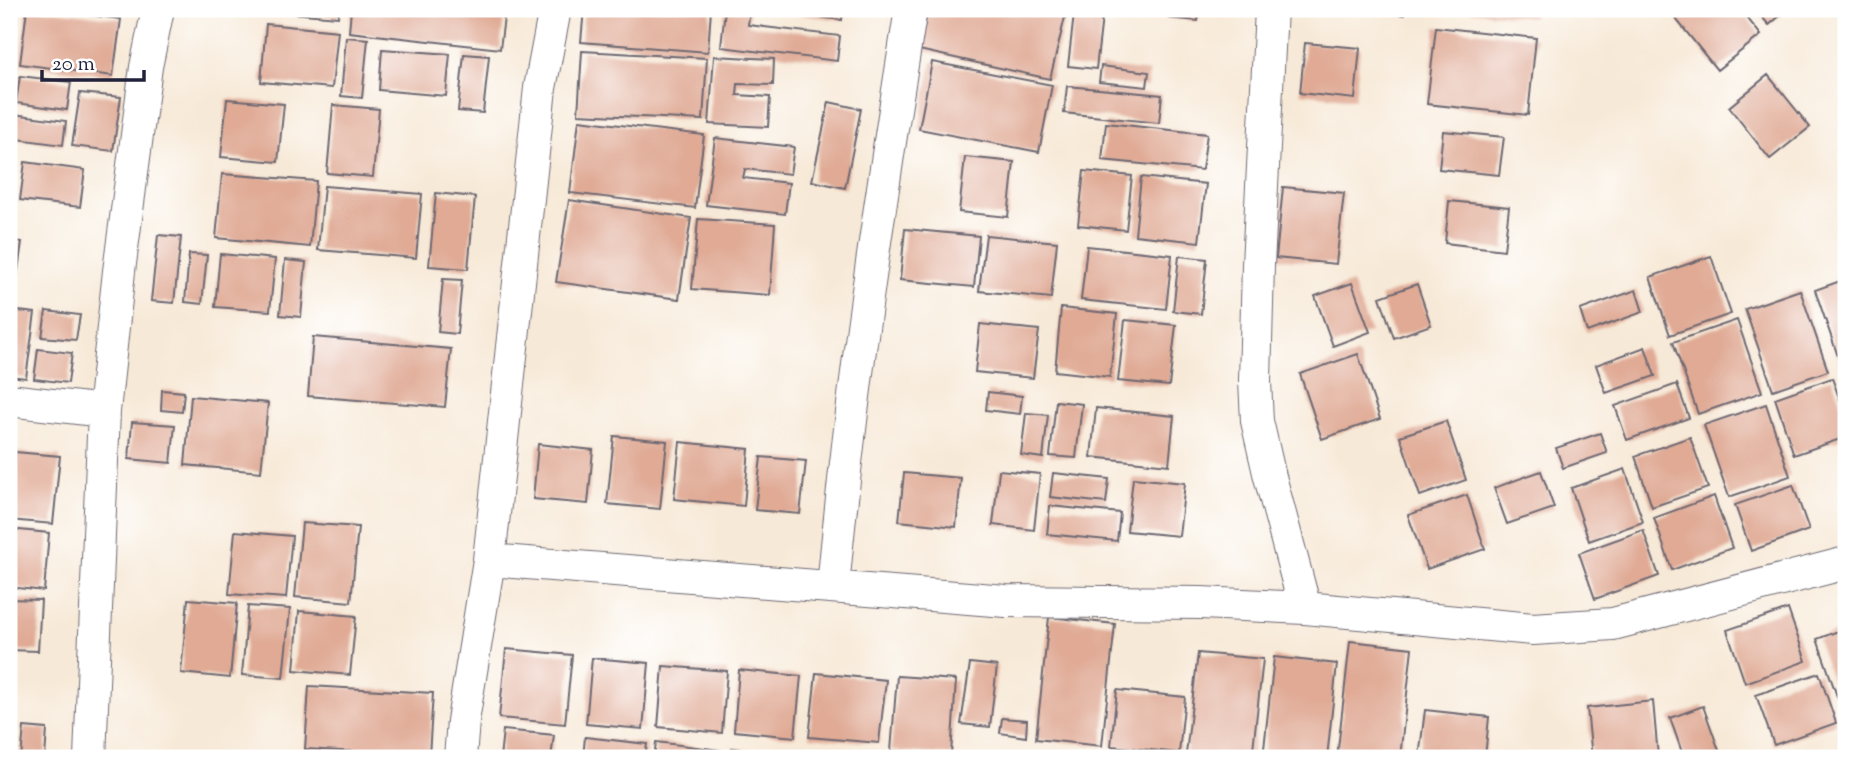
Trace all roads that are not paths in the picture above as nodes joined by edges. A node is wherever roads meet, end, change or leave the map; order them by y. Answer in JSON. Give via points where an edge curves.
{"nodes":[{"id":1,"x":158,"y":9,"type":"edge"},
{"id":2,"x":555,"y":9,"type":"edge"},
{"id":3,"x":911,"y":9,"type":"edge"},
{"id":4,"x":1271,"y":9,"type":"edge"},
{"id":5,"x":9,"y":400,"type":"edge"},
{"id":6,"x":104,"y":411,"type":"junction"},
{"id":7,"x":489,"y":561,"type":"junction"},
{"id":8,"x":1846,"y":563,"type":"edge"},
{"id":9,"x":833,"y":587,"type":"junction"},
{"id":10,"x":1306,"y":608,"type":"junction"},
{"id":11,"x":90,"y":758,"type":"edge"},
{"id":12,"x":460,"y":758,"type":"edge"}],
"edges":[{"from":1,"to":6,"type":"street","via":[[118,271]]},
{"from":2,"to":7,"type":"street","via":[[540,88]]},
{"from":3,"to":9,"type":"street","via":[[876,231]]},
{"from":4,"to":10,"type":"street","via":[[1258,265],[1257,421]]},
{"from":5,"to":6,"type":"street"},
{"from":6,"to":11,"type":"street"},
{"from":7,"to":9,"type":"street"},
{"from":7,"to":12,"type":"street"},
{"from":8,"to":10,"type":"street","via":[[1613,624],[1533,629]]},
{"from":9,"to":10,"type":"street","via":[[1006,601]]}]}
